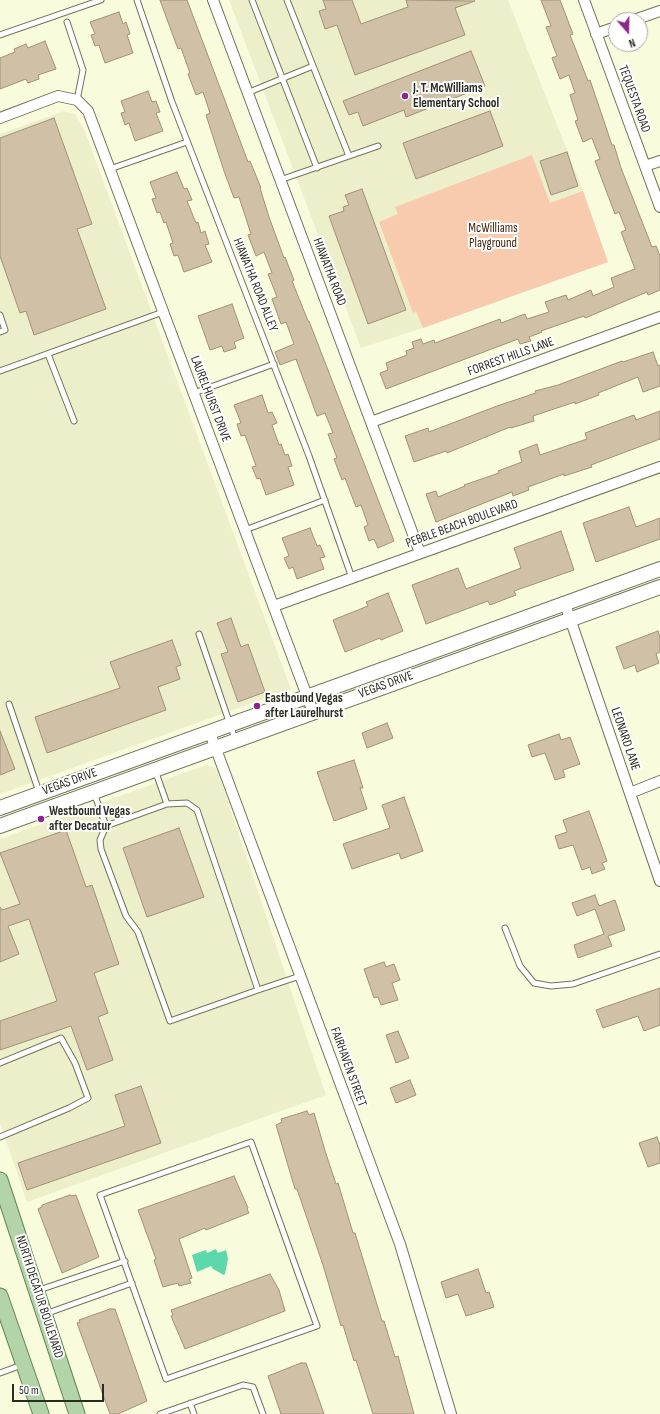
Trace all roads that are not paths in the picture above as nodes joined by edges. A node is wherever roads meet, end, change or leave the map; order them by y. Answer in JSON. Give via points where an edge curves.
{"nodes":[{"id":1,"x":101,"y":0,"type":"edge"},
{"id":2,"x":137,"y":0,"type":"edge"},
{"id":3,"x":212,"y":0,"type":"edge"},
{"id":4,"x":252,"y":0,"type":"edge"},
{"id":5,"x":287,"y":0,"type":"edge"},
{"id":6,"x":584,"y":0,"type":"edge"},
{"id":7,"x":660,"y":11,"type":"edge"},
{"id":8,"x":648,"y":15,"type":"edge"},
{"id":9,"x":66,"y":22,"type":"dead end"},
{"id":10,"x":608,"y":30,"type":"edge"},
{"id":11,"x":596,"y":34,"type":"junction"},
{"id":12,"x":0,"y":35,"type":"edge"},
{"id":13,"x":313,"y":66,"type":"junction"},
{"id":14,"x":282,"y":79,"type":"junction"},
{"id":15,"x":247,"y":93,"type":"junction"},
{"id":16,"x":77,"y":100,"type":"junction"},
{"id":17,"x":0,"y":118,"type":"edge"},
{"id":18,"x":187,"y":142,"type":"junction"},
{"id":19,"x":378,"y":146,"type":"dead end"},
{"id":20,"x":349,"y":156,"type":"junction"},
{"id":21,"x":660,"y":161,"type":"edge"},
{"id":22,"x":645,"y":166,"type":"junction"},
{"id":23,"x":317,"y":168,"type":"junction"},
{"id":24,"x":110,"y":169,"type":"junction"},
{"id":25,"x":280,"y":180,"type":"junction"},
{"id":26,"x":660,"y":207,"type":"edge"},
{"id":27,"x":163,"y":312,"type":"junction"},
{"id":28,"x":0,"y":315,"type":"edge"},
{"id":29,"x":660,"y":317,"type":"edge"},
{"id":30,"x":0,"y":332,"type":"edge"},
{"id":31,"x":48,"y":354,"type":"junction"},
{"id":32,"x":274,"y":364,"type":"junction"},
{"id":33,"x":0,"y":371,"type":"edge"},
{"id":34,"x":194,"y":393,"type":"junction"},
{"id":35,"x":74,"y":421,"type":"dead end"},
{"id":36,"x":371,"y":422,"type":"junction"},
{"id":37,"x":660,"y":467,"type":"edge"},
{"id":38,"x":325,"y":500,"type":"junction"},
{"id":39,"x":245,"y":530,"type":"junction"},
{"id":40,"x":420,"y":553,"type":"junction"},
{"id":41,"x":660,"y":570,"type":"edge"},
{"id":42,"x":352,"y":578,"type":"junction"},
{"id":43,"x":660,"y":586,"type":"edge"},
{"id":44,"x":565,"y":604,"type":"junction"},
{"id":45,"x":274,"y":606,"type":"junction"},
{"id":46,"x":570,"y":619,"type":"junction"},
{"id":47,"x":199,"y":634,"type":"dead end"},
{"id":48,"x":308,"y":697,"type":"junction"},
{"id":49,"x":9,"y":704,"type":"dead end"},
{"id":50,"x":313,"y":712,"type":"junction"},
{"id":51,"x":230,"y":725,"type":"junction"},
{"id":52,"x":210,"y":733,"type":"junction"},
{"id":53,"x":235,"y":740,"type":"junction"},
{"id":54,"x":215,"y":747,"type":"junction"},
{"id":55,"x":149,"y":754,"type":"junction"},
{"id":56,"x":154,"y":770,"type":"junction"},
{"id":57,"x":87,"y":776,"type":"junction"},
{"id":58,"x":660,"y":782,"type":"edge"},
{"id":59,"x":93,"y":792,"type":"junction"},
{"id":60,"x":630,"y":793,"type":"junction"},
{"id":61,"x":40,"y":794,"type":"junction"},
{"id":62,"x":167,"y":804,"type":"junction"},
{"id":63,"x":0,"y":808,"type":"edge"},
{"id":64,"x":0,"y":826,"type":"edge"},
{"id":65,"x":106,"y":826,"type":"junction"},
{"id":66,"x":660,"y":881,"type":"edge"},
{"id":67,"x":506,"y":928,"type":"dead end"},
{"id":68,"x":660,"y":954,"type":"edge"},
{"id":69,"x":301,"y":975,"type":"junction"},
{"id":70,"x":258,"y":990,"type":"junction"},
{"id":71,"x":0,"y":1063,"type":"edge"},
{"id":72,"x":0,"y":1137,"type":"edge"},
{"id":73,"x":0,"y":1180,"type":"edge"},
{"id":74,"x":125,"y":1261,"type":"junction"},
{"id":75,"x":132,"y":1283,"type":"junction"},
{"id":76,"x":37,"y":1291,"type":"junction"},
{"id":77,"x":0,"y":1296,"type":"edge"},
{"id":78,"x":44,"y":1314,"type":"junction"},
{"id":79,"x":23,"y":1364,"type":"junction"},
{"id":80,"x":0,"y":1373,"type":"edge"},
{"id":81,"x":190,"y":1403,"type":"junction"},
{"id":82,"x":41,"y":1414,"type":"edge"},
{"id":83,"x":77,"y":1414,"type":"edge"},
{"id":84,"x":160,"y":1414,"type":"edge"},
{"id":85,"x":194,"y":1414,"type":"edge"},
{"id":86,"x":263,"y":1414,"type":"edge"},
{"id":87,"x":451,"y":1414,"type":"edge"}],
"edges":[{"from":1,"to":12,"type":"lane"},
{"from":2,"to":18,"type":"lane","name":"HIAWATHA ROAD ALLEY"},
{"from":3,"to":15,"type":"street","name":"HIAWATHA ROAD"},
{"from":4,"to":14,"type":"lane"},
{"from":5,"to":13,"type":"lane"},
{"from":6,"to":11,"type":"street","name":"TEQUESTA ROAD"},
{"from":7,"to":8,"type":"street"},
{"from":9,"to":16,"type":"lane","via":[[83,70]]},
{"from":10,"to":11,"type":"street"},
{"from":11,"to":22,"type":"street","name":"TEQUESTA ROAD"},
{"from":13,"to":14,"type":"lane"},
{"from":13,"to":20,"type":"lane"},
{"from":14,"to":15,"type":"lane"},
{"from":14,"to":23,"type":"lane"},
{"from":15,"to":25,"type":"street","name":"HIAWATHA ROAD"},
{"from":16,"to":17,"type":"street","via":[[58,96]]},
{"from":16,"to":24,"type":"street","name":"LAURELHURST DRIVE","via":[[88,111]]},
{"from":18,"to":24,"type":"lane"},
{"from":18,"to":32,"type":"lane","name":"HIAWATHA ROAD ALLEY"},
{"from":19,"to":20,"type":"lane"},
{"from":20,"to":23,"type":"lane"},
{"from":21,"to":22,"type":"street"},
{"from":22,"to":26,"type":"street","name":"TEQUESTA ROAD"},
{"from":23,"to":25,"type":"lane"},
{"from":24,"to":27,"type":"street","name":"LAURELHURST DRIVE"},
{"from":25,"to":36,"type":"street","name":"HIAWATHA ROAD"},
{"from":27,"to":31,"type":"lane"},
{"from":27,"to":34,"type":"street","name":"LAURELHURST DRIVE"},
{"from":28,"to":30,"type":"lane","via":[[5,330]]},
{"from":29,"to":36,"type":"street","name":"FORREST HILLS LANE"},
{"from":31,"to":33,"type":"lane"},
{"from":31,"to":35,"type":"lane"},
{"from":32,"to":34,"type":"lane"},
{"from":32,"to":38,"type":"lane","name":"HIAWATHA ROAD ALLEY"},
{"from":34,"to":39,"type":"street","name":"LAURELHURST DRIVE"},
{"from":36,"to":40,"type":"street","name":"HIAWATHA ROAD"},
{"from":37,"to":40,"type":"street","name":"PEBBLE BEACH BOULEVARD"},
{"from":38,"to":39,"type":"lane"},
{"from":38,"to":42,"type":"lane","name":"HIAWATHA ROAD ALLEY"},
{"from":39,"to":45,"type":"street","name":"LAURELHURST DRIVE"},
{"from":40,"to":42,"type":"street","name":"PEBBLE BEACH BOULEVARD"},
{"from":41,"to":44,"type":"main road","name":"VEGAS DRIVE"},
{"from":42,"to":45,"type":"street","name":"PEBBLE BEACH BOULEVARD"},
{"from":43,"to":46,"type":"main road","name":"VEGAS DRIVE"},
{"from":44,"to":46,"type":"street","name":"LEONARD LANE"},
{"from":44,"to":48,"type":"main road","name":"VEGAS DRIVE"},
{"from":45,"to":48,"type":"street","name":"LAURELHURST DRIVE"},
{"from":46,"to":50,"type":"main road","name":"VEGAS DRIVE"},
{"from":46,"to":60,"type":"street","name":"LEONARD LANE"},
{"from":47,"to":51,"type":"lane"},
{"from":48,"to":50,"type":"street","name":"LAURELHURST DRIVE"},
{"from":48,"to":51,"type":"main road","name":"VEGAS DRIVE"},
{"from":49,"to":61,"type":"lane"},
{"from":50,"to":53,"type":"main road","name":"VEGAS DRIVE"},
{"from":51,"to":52,"type":"main road","name":"VEGAS DRIVE"},
{"from":51,"to":53,"type":"lane"},
{"from":52,"to":54,"type":"street","name":"FAIRHAVEN STREET"},
{"from":52,"to":55,"type":"main road","name":"VEGAS DRIVE"},
{"from":53,"to":54,"type":"main road","name":"VEGAS DRIVE"},
{"from":54,"to":56,"type":"main road","name":"VEGAS DRIVE"},
{"from":54,"to":69,"type":"street","name":"FAIRHAVEN STREET"},
{"from":55,"to":56,"type":"main road"},
{"from":55,"to":57,"type":"main road","name":"VEGAS DRIVE"},
{"from":56,"to":59,"type":"main road","name":"VEGAS DRIVE"},
{"from":56,"to":62,"type":"lane"},
{"from":57,"to":59,"type":"main road"},
{"from":57,"to":61,"type":"main road","name":"VEGAS DRIVE"},
{"from":58,"to":60,"type":"street"},
{"from":59,"to":64,"type":"main road","name":"VEGAS DRIVE"},
{"from":59,"to":65,"type":"lane"},
{"from":60,"to":66,"type":"street","name":"LEONARD LANE"},
{"from":61,"to":63,"type":"main road","name":"VEGAS DRIVE"},
{"from":62,"to":65,"type":"lane"},
{"from":62,"to":70,"type":"lane","via":[[187,803],[197,810]]},
{"from":65,"to":70,"type":"lane","via":[[100,840],[101,849],[126,916],[138,932],[170,1021]]},
{"from":67,"to":68,"type":"lane","via":[[520,966],[534,983],[551,986],[573,984]]},
{"from":69,"to":70,"type":"lane"},
{"from":69,"to":87,"type":"street","name":"FAIRHAVEN STREET","via":[[400,1244]]},
{"from":71,"to":72,"type":"lane","via":[[61,1038],[75,1063],[88,1098]]},
{"from":73,"to":76,"type":"main road","name":"NORTH DECATUR BOULEVARD"},
{"from":74,"to":75,"type":"lane"},
{"from":74,"to":75,"type":"lane","via":[[100,1195],[251,1142],[317,1326],[166,1379]]},
{"from":74,"to":76,"type":"lane"},
{"from":75,"to":78,"type":"lane"},
{"from":76,"to":78,"type":"main road","name":"NORTH DECATUR BOULEVARD"},
{"from":77,"to":79,"type":"main road"},
{"from":78,"to":83,"type":"main road","name":"NORTH DECATUR BOULEVARD"},
{"from":79,"to":80,"type":"lane"},
{"from":79,"to":82,"type":"main road"},
{"from":81,"to":84,"type":"lane"},
{"from":81,"to":85,"type":"lane"},
{"from":81,"to":86,"type":"lane","via":[[243,1385],[253,1387]]}]}
